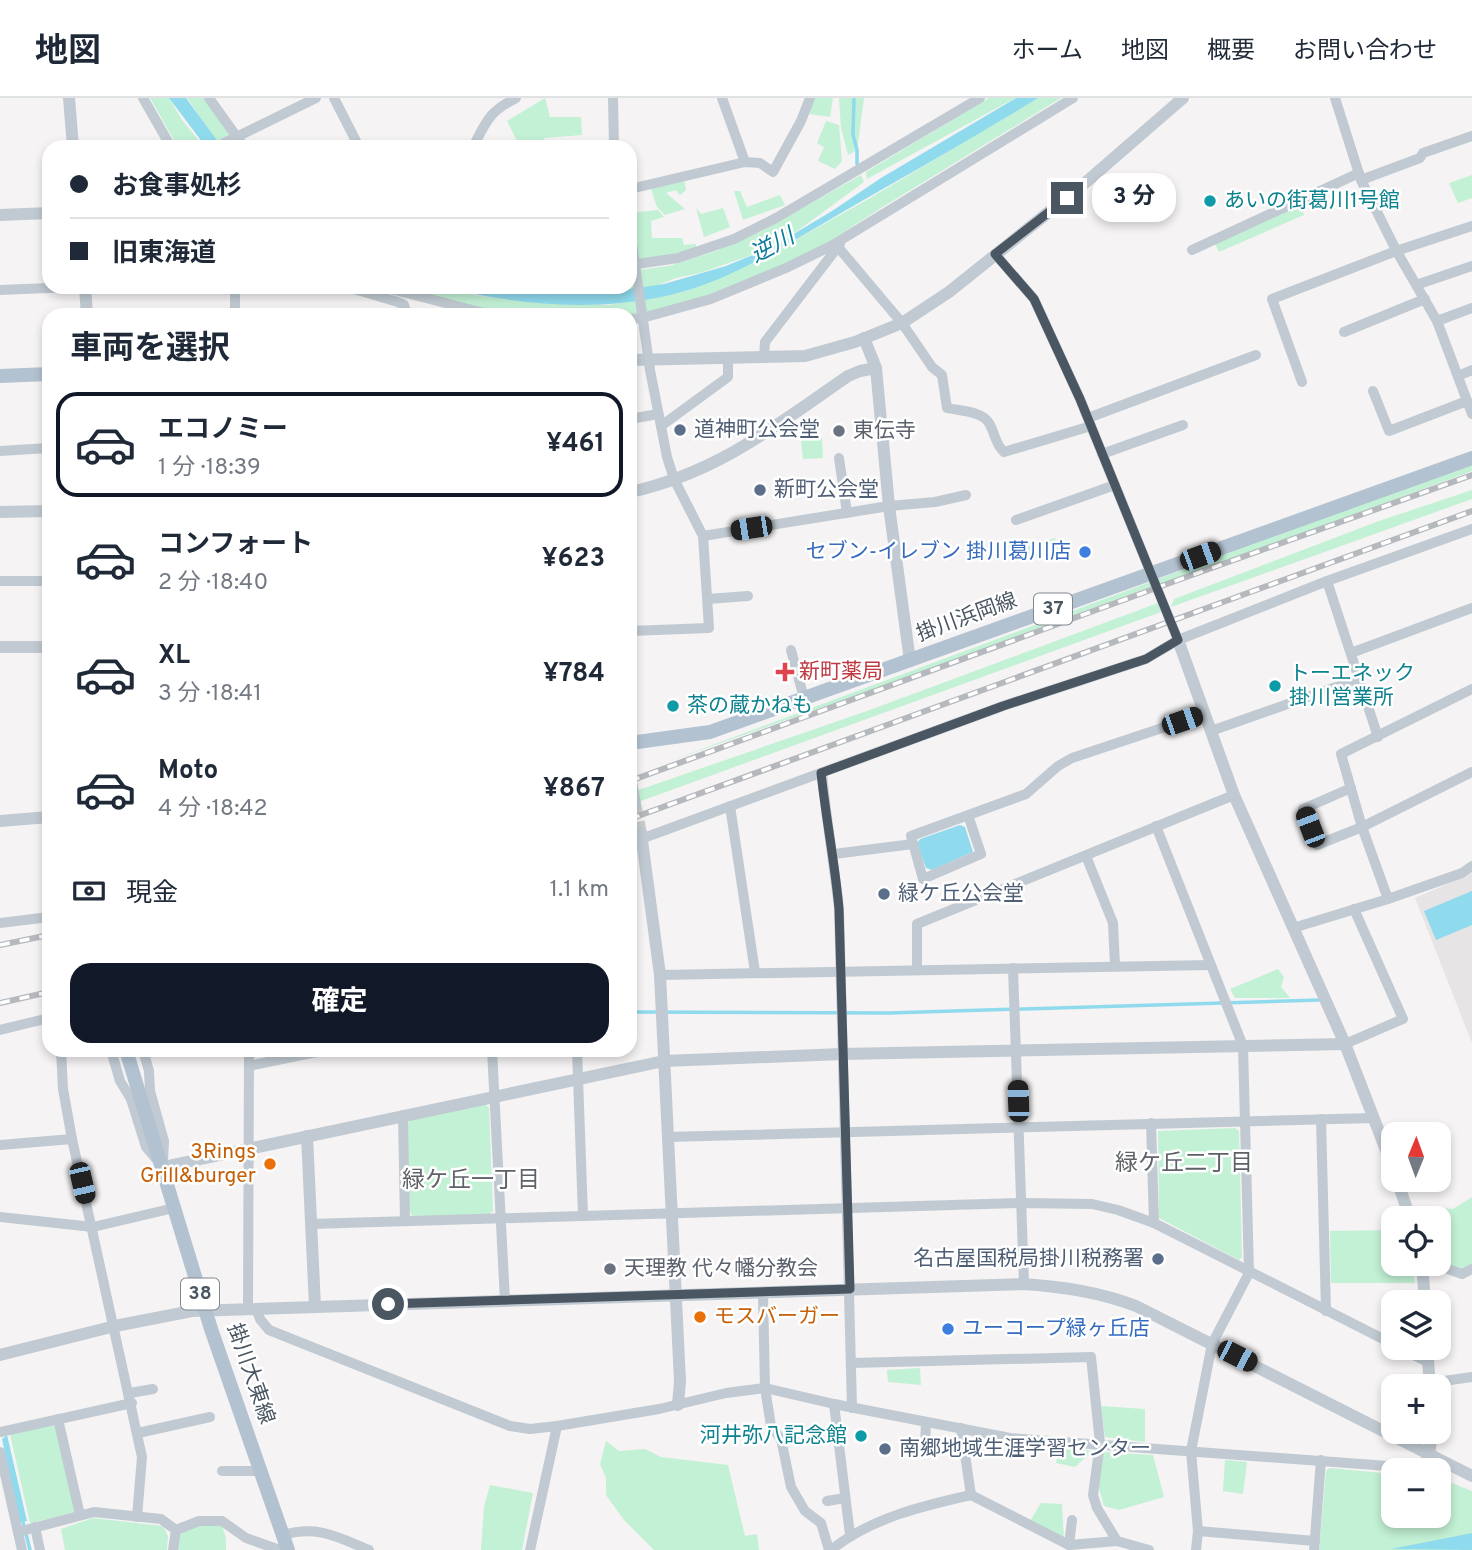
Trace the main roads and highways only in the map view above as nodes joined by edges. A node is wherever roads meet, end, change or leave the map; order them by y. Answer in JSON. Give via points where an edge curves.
{"nodes":[{"id":1,"x":42,"y":374,"type":"edge"},
{"id":2,"x":0,"y":376,"type":"edge"},
{"id":3,"x":1472,"y":458,"type":"edge"},
{"id":4,"x":637,"y":742,"type":"edge"},
{"id":5,"x":129,"y":1057,"type":"edge"},
{"id":6,"x":285,"y":1547,"type":"edge"}],
"edges":[{"from":1,"to":2,"type":"main road"},
{"from":3,"to":4,"type":"main road","name":"掛川浜岡線","number":"37","via":[[710,732]]},
{"from":5,"to":6,"type":"main road","name":"掛川大東線","number":"38","via":[[205,1310]]}]}
